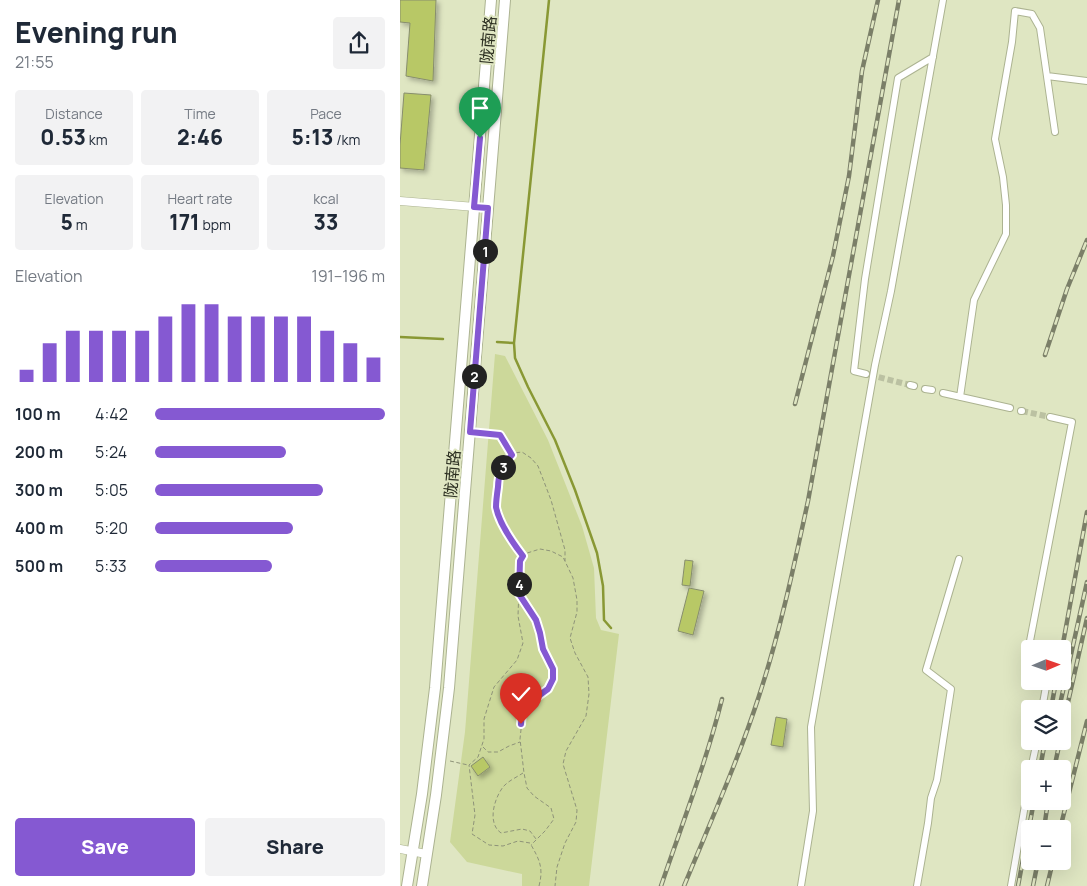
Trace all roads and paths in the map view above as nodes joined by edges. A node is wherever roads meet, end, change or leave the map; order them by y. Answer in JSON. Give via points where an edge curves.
{"nodes":[{"id":1,"x":491,"y":0,"type":"edge"},
{"id":2,"x":505,"y":0,"type":"edge"},
{"id":3,"x":943,"y":0,"type":"edge"},
{"id":4,"x":933,"y":57,"type":"junction"},
{"id":5,"x":1047,"y":76,"type":"junction"},
{"id":6,"x":1087,"y":81,"type":"edge"},
{"id":7,"x":1055,"y":132,"type":"dead end"},
{"id":8,"x":400,"y":201,"type":"edge"},
{"id":9,"x":474,"y":207,"type":"junction"},
{"id":10,"x":488,"y":208,"type":"junction"},
{"id":11,"x":866,"y":374,"type":"tunnel mouth"},
{"id":12,"x":942,"y":393,"type":"dead end"},
{"id":13,"x":960,"y":397,"type":"junction"},
{"id":14,"x":1010,"y":408,"type":"dead end"},
{"id":15,"x":1050,"y":417,"type":"tunnel mouth"},
{"id":16,"x":470,"y":432,"type":"junction"},
{"id":17,"x":512,"y":455,"type":"junction"},
{"id":18,"x":523,"y":556,"type":"junction"},
{"id":19,"x":959,"y":559,"type":"dead end"},
{"id":20,"x":565,"y":562,"type":"junction"},
{"id":21,"x":519,"y":594,"type":"junction"},
{"id":22,"x":1030,"y":640,"type":"edge"},
{"id":23,"x":520,"y":742,"type":"junction"},
{"id":24,"x":482,"y":746,"type":"junction"},
{"id":25,"x":440,"y":759,"type":"junction"},
{"id":26,"x":469,"y":765,"type":"junction"},
{"id":27,"x":524,"y":772,"type":"junction"},
{"id":28,"x":1024,"y":810,"type":"edge"},
{"id":29,"x":537,"y":839,"type":"junction"},
{"id":30,"x":531,"y":845,"type":"junction"},
{"id":31,"x":400,"y":849,"type":"edge"},
{"id":32,"x":413,"y":851,"type":"junction"},
{"id":33,"x":426,"y":854,"type":"junction"},
{"id":34,"x":407,"y":886,"type":"edge"},
{"id":35,"x":422,"y":886,"type":"edge"},
{"id":36,"x":539,"y":886,"type":"edge"},
{"id":37,"x":555,"y":886,"type":"edge"},
{"id":38,"x":801,"y":886,"type":"edge"},
{"id":39,"x":917,"y":886,"type":"edge"},
{"id":40,"x":1011,"y":886,"type":"edge"}],
"edges":[{"from":1,"to":9,"type":"main road","name":"陇南路"},
{"from":2,"to":10,"type":"main road","name":"陇南路"},
{"from":3,"to":4,"type":"street"},
{"from":4,"to":11,"type":"street","via":[[898,78],[865,279],[854,371]]},
{"from":4,"to":38,"type":"street","via":[[811,727],[813,811]]},
{"from":5,"to":6,"type":"street"},
{"from":5,"to":7,"type":"street"},
{"from":5,"to":13,"type":"street","via":[[1040,28],[1032,14],[1015,11],[995,140],[1004,186],[1006,234],[974,300]]},
{"from":8,"to":9,"type":"street"},
{"from":9,"to":10,"type":"street"},
{"from":9,"to":32,"type":"main road","name":"陇南路","via":[[435,688]]},
{"from":10,"to":16,"type":"main road","name":"陇南路"},
{"from":12,"to":13,"type":"street"},
{"from":13,"to":14,"type":"street"},
{"from":15,"to":22,"type":"street","via":[[1072,422]]},
{"from":16,"to":17,"type":"path","via":[[500,435]]},
{"from":16,"to":25,"type":"main road","name":"陇南路"},
{"from":17,"to":18,"type":"path","via":[[498,476],[496,507],[509,537]]},
{"from":17,"to":20,"type":"path","via":[[522,452],[538,466],[563,541]]},
{"from":18,"to":20,"type":"path","via":[[540,549],[551,551]]},
{"from":18,"to":21,"type":"path"},
{"from":19,"to":39,"type":"street","via":[[926,670],[951,689]]},
{"from":20,"to":37,"type":"path","via":[[573,578],[577,600],[570,638],[588,677],[589,694],[586,716],[566,751],[563,764],[576,810],[576,822],[565,843]]},
{"from":21,"to":23,"type":"path","via":[[536,620],[543,649],[553,669],[548,689],[522,711]]},
{"from":21,"to":24,"type":"path","via":[[518,616],[523,643],[517,660],[494,687],[484,719]]},
{"from":23,"to":24,"type":"path","via":[[498,752],[488,752]]},
{"from":23,"to":27,"type":"path"},
{"from":24,"to":26,"type":"path"},
{"from":25,"to":26,"type":"path"},
{"from":25,"to":33,"type":"main road","name":"陇南路"},
{"from":26,"to":30,"type":"path","via":[[475,815],[472,834],[490,845],[503,846],[518,841]]},
{"from":27,"to":29,"type":"path","via":[[527,788],[551,808],[554,819]]},
{"from":27,"to":29,"type":"path","via":[[504,785],[494,802],[493,820],[496,830],[502,834],[522,829],[530,831]]},
{"from":28,"to":40,"type":"street"},
{"from":29,"to":30,"type":"path"},
{"from":30,"to":36,"type":"path","via":[[540,861],[542,877]]},
{"from":31,"to":32,"type":"street"},
{"from":32,"to":33,"type":"street"},
{"from":32,"to":34,"type":"main road","name":"陇南路"},
{"from":33,"to":35,"type":"main road","name":"陇南路"}]}
